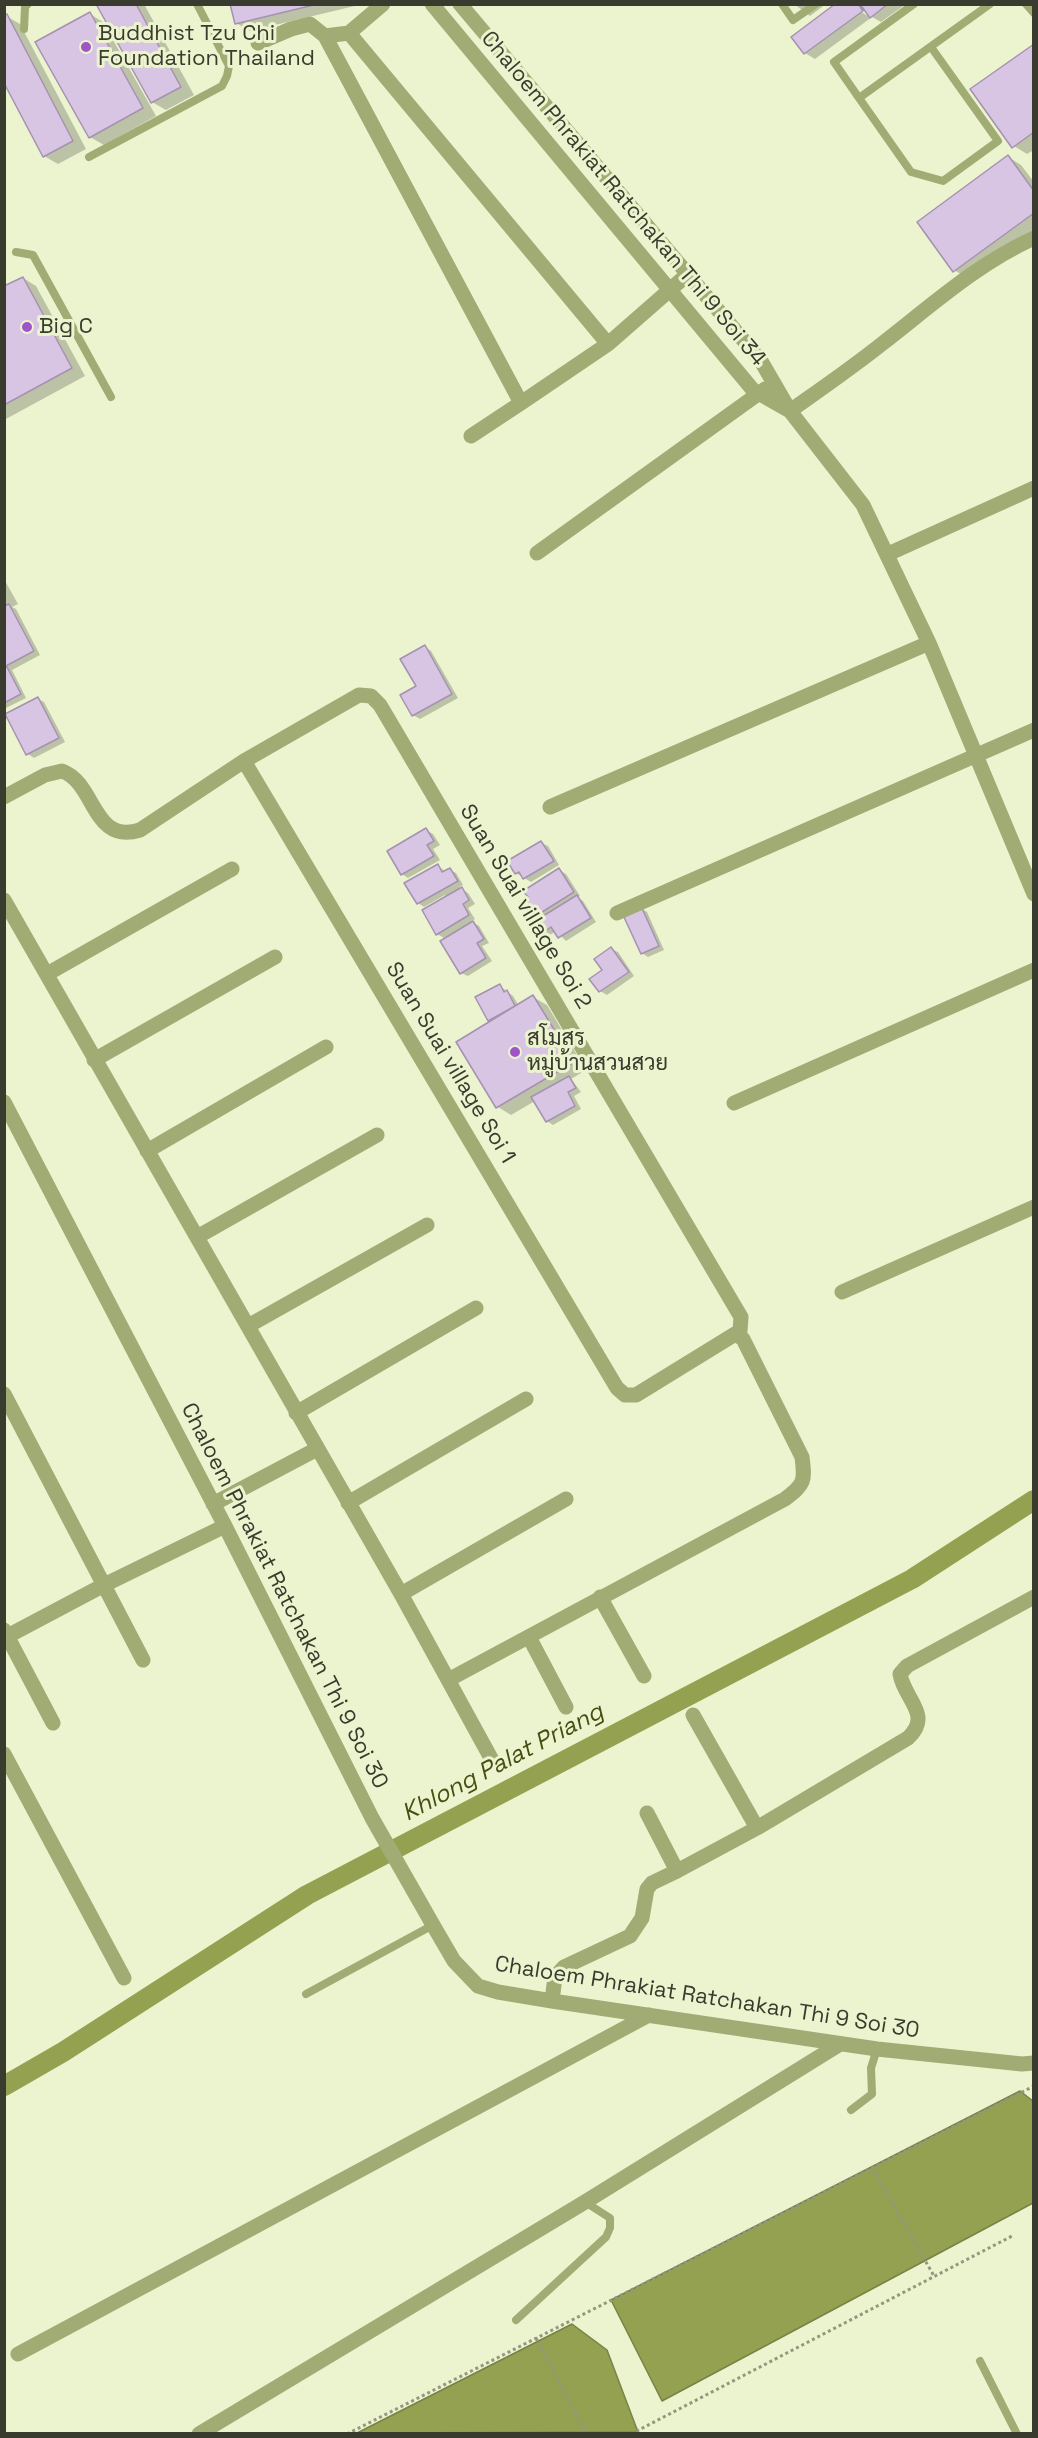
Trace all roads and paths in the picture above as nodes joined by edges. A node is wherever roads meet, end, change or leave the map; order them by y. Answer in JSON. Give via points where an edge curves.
{"nodes":[{"id":1,"x":28,"y":4,"type":"edge"},
{"id":2,"x":197,"y":4,"type":"edge"},
{"id":3,"x":383,"y":4,"type":"edge"},
{"id":4,"x":432,"y":4,"type":"edge"},
{"id":5,"x":460,"y":4,"type":"edge"},
{"id":6,"x":782,"y":4,"type":"edge"},
{"id":7,"x":816,"y":4,"type":"edge"},
{"id":8,"x":914,"y":4,"type":"edge"},
{"id":9,"x":990,"y":4,"type":"edge"},
{"id":10,"x":1026,"y":4,"type":"edge"},
{"id":11,"x":1034,"y":13,"type":"edge"},
{"id":12,"x":24,"y":28,"type":"dead end"},
{"id":13,"x":349,"y":33,"type":"junction"},
{"id":14,"x":325,"y":36,"type":"junction"},
{"id":15,"x":258,"y":43,"type":"dead end"},
{"id":16,"x":931,"y":47,"type":"junction"},
{"id":17,"x":859,"y":98,"type":"junction"},
{"id":18,"x":89,"y":157,"type":"dead end"},
{"id":19,"x":1034,"y":238,"type":"edge"},
{"id":20,"x":16,"y":252,"type":"dead end"},
{"id":21,"x":688,"y":274,"type":"junction"},
{"id":22,"x":669,"y":290,"type":"junction"},
{"id":23,"x":609,"y":344,"type":"junction"},
{"id":24,"x":774,"y":381,"type":"junction"},
{"id":25,"x":759,"y":393,"type":"junction"},
{"id":26,"x":111,"y":397,"type":"dead end"},
{"id":27,"x":521,"y":403,"type":"junction"},
{"id":28,"x":790,"y":411,"type":"junction"},
{"id":29,"x":471,"y":436,"type":"dead end"},
{"id":30,"x":1034,"y":488,"type":"edge"},
{"id":31,"x":537,"y":554,"type":"dead end"},
{"id":32,"x":888,"y":554,"type":"junction"},
{"id":33,"x":929,"y":644,"type":"junction"},
{"id":34,"x":1034,"y":730,"type":"edge"},
{"id":35,"x":976,"y":755,"type":"junction"},
{"id":36,"x":244,"y":761,"type":"junction"},
{"id":37,"x":4,"y":797,"type":"edge"},
{"id":38,"x":550,"y":807,"type":"dead end"},
{"id":39,"x":232,"y":869,"type":"dead end"},
{"id":40,"x":1034,"y":894,"type":"edge"},
{"id":41,"x":4,"y":900,"type":"edge"},
{"id":42,"x":617,"y":913,"type":"dead end"},
{"id":43,"x":275,"y":957,"type":"dead end"},
{"id":44,"x":1034,"y":970,"type":"edge"},
{"id":45,"x":47,"y":974,"type":"junction"},
{"id":46,"x":326,"y":1047,"type":"dead end"},
{"id":47,"x":94,"y":1060,"type":"junction"},
{"id":48,"x":4,"y":1102,"type":"edge"},
{"id":49,"x":734,"y":1103,"type":"dead end"},
{"id":50,"x":9,"y":1120,"type":"edge"},
{"id":51,"x":377,"y":1135,"type":"dead end"},
{"id":52,"x":147,"y":1150,"type":"junction"},
{"id":53,"x":1034,"y":1207,"type":"edge"},
{"id":54,"x":427,"y":1225,"type":"dead end"},
{"id":55,"x":197,"y":1236,"type":"junction"},
{"id":56,"x":842,"y":1292,"type":"dead end"},
{"id":57,"x":476,"y":1308,"type":"dead end"},
{"id":58,"x":248,"y":1326,"type":"junction"},
{"id":59,"x":735,"y":1334,"type":"junction"},
{"id":60,"x":4,"y":1394,"type":"edge"},
{"id":61,"x":526,"y":1399,"type":"dead end"},
{"id":62,"x":296,"y":1413,"type":"junction"},
{"id":63,"x":317,"y":1449,"type":"junction"},
{"id":64,"x":566,"y":1499,"type":"dead end"},
{"id":65,"x":213,"y":1503,"type":"junction"},
{"id":66,"x":348,"y":1503,"type":"junction"},
{"id":67,"x":225,"y":1526,"type":"junction"},
{"id":68,"x":104,"y":1585,"type":"junction"},
{"id":69,"x":401,"y":1594,"type":"junction"},
{"id":70,"x":600,"y":1597,"type":"junction"},
{"id":71,"x":1034,"y":1597,"type":"edge"},
{"id":72,"x":6,"y":1635,"type":"edge"},
{"id":73,"x":529,"y":1637,"type":"junction"},
{"id":74,"x":143,"y":1660,"type":"dead end"},
{"id":75,"x":644,"y":1676,"type":"dead end"},
{"id":76,"x":448,"y":1680,"type":"junction"},
{"id":77,"x":566,"y":1707,"type":"dead end"},
{"id":78,"x":693,"y":1715,"type":"dead end"},
{"id":79,"x":53,"y":1723,"type":"dead end"},
{"id":80,"x":4,"y":1754,"type":"edge"},
{"id":81,"x":492,"y":1760,"type":"dead end"},
{"id":82,"x":647,"y":1813,"type":"dead end"},
{"id":83,"x":757,"y":1828,"type":"junction"},
{"id":84,"x":677,"y":1871,"type":"junction"},
{"id":85,"x":433,"y":1925,"type":"junction"},
{"id":86,"x":124,"y":1978,"type":"dead end"},
{"id":87,"x":306,"y":1995,"type":"dead end"},
{"id":88,"x":552,"y":2001,"type":"junction"},
{"id":89,"x":649,"y":2014,"type":"junction"},
{"id":90,"x":840,"y":2044,"type":"junction"},
{"id":91,"x":877,"y":2049,"type":"junction"},
{"id":92,"x":1034,"y":2063,"type":"edge"},
{"id":93,"x":1034,"y":2086,"type":"edge"},
{"id":94,"x":851,"y":2110,"type":"dead end"},
{"id":95,"x":872,"y":2168,"type":"junction"},
{"id":96,"x":585,"y":2202,"type":"junction"},
{"id":97,"x":1014,"y":2235,"type":"dead end"},
{"id":98,"x":934,"y":2276,"type":"junction"},
{"id":99,"x":516,"y":2320,"type":"dead end"},
{"id":100,"x":536,"y":2338,"type":"junction"},
{"id":101,"x":18,"y":2354,"type":"dead end"},
{"id":102,"x":980,"y":2361,"type":"dead end"},
{"id":103,"x":199,"y":2433,"type":"edge"},
{"id":104,"x":347,"y":2433,"type":"edge"},
{"id":105,"x":586,"y":2433,"type":"edge"},
{"id":106,"x":631,"y":2433,"type":"edge"},
{"id":107,"x":1017,"y":2433,"type":"edge"}],
"edges":[{"from":1,"to":12,"type":"lane"},
{"from":2,"to":18,"type":"lane","via":[[229,66],[222,86]]},
{"from":3,"to":13,"type":"street"},
{"from":4,"to":22,"type":"street","name":"Chaloem Phrakiat Ratchakan Thi 9 Soi 34"},
{"from":5,"to":21,"type":"street","name":"Chaloem Phrakiat Ratchakan Thi 9 Soi 34"},
{"from":6,"to":7,"type":"lane","via":[[793,20]]},
{"from":8,"to":17,"type":"lane","via":[[834,62]]},
{"from":9,"to":16,"type":"lane"},
{"from":10,"to":11,"type":"lane"},
{"from":13,"to":14,"type":"street"},
{"from":13,"to":23,"type":"street"},
{"from":14,"to":15,"type":"street","via":[[310,24]]},
{"from":14,"to":27,"type":"street"},
{"from":16,"to":17,"type":"lane"},
{"from":16,"to":17,"type":"lane","via":[[998,141],[943,181],[911,172]]},
{"from":19,"to":28,"type":"street","via":[[1004,251],[964,278]]},
{"from":20,"to":26,"type":"lane","via":[[33,255]]},
{"from":21,"to":22,"type":"street"},
{"from":21,"to":24,"type":"street","name":"Chaloem Phrakiat Ratchakan Thi 9 Soi 34"},
{"from":22,"to":23,"type":"street"},
{"from":22,"to":25,"type":"street","name":"Chaloem Phrakiat Ratchakan Thi 9 Soi 34"},
{"from":23,"to":27,"type":"street"},
{"from":24,"to":25,"type":"street"},
{"from":24,"to":28,"type":"street","name":"Chaloem Phrakiat Ratchakan Thi 9 Soi 34"},
{"from":25,"to":28,"type":"street","name":"Chaloem Phrakiat Ratchakan Thi 9 Soi 34"},
{"from":25,"to":31,"type":"street"},
{"from":27,"to":29,"type":"street"},
{"from":28,"to":32,"type":"street","name":"Chaloem Phrakiat Ratchakan Thi 9 Soi 34","via":[[863,505]]},
{"from":30,"to":32,"type":"street"},
{"from":32,"to":33,"type":"street","name":"Chaloem Phrakiat Ratchakan Thi 9 Soi 34"},
{"from":33,"to":35,"type":"street","name":"Chaloem Phrakiat Ratchakan Thi 9 Soi 34"},
{"from":33,"to":38,"type":"street"},
{"from":34,"to":35,"type":"street"},
{"from":35,"to":40,"type":"street","name":"Chaloem Phrakiat Ratchakan Thi 9 Soi 34"},
{"from":35,"to":42,"type":"street"},
{"from":36,"to":37,"type":"street","via":[[129,834],[119,834],[110,828],[75,779],[62,771],[45,775]]},
{"from":36,"to":59,"type":"street","name":"Suan Suai village Soi 1","via":[[617,1388],[625,1395],[636,1395]]},
{"from":36,"to":59,"type":"street","name":"Suan Suai village Soi 2","via":[[359,694],[371,696],[380,705],[741,1317],[740,1331]]},
{"from":39,"to":45,"type":"street"},
{"from":41,"to":45,"type":"street"},
{"from":43,"to":47,"type":"street"},
{"from":44,"to":49,"type":"street"},
{"from":45,"to":47,"type":"street"},
{"from":46,"to":52,"type":"street"},
{"from":47,"to":52,"type":"street"},
{"from":48,"to":50,"type":"street","name":"Chaloem Phrakiat Ratchakan Thi 9 Soi 30"},
{"from":50,"to":65,"type":"street","name":"Chaloem Phrakiat Ratchakan Thi 9 Soi 30"},
{"from":51,"to":55,"type":"street"},
{"from":52,"to":55,"type":"street"},
{"from":53,"to":56,"type":"street"},
{"from":54,"to":58,"type":"street"},
{"from":55,"to":58,"type":"street"},
{"from":57,"to":62,"type":"street"},
{"from":58,"to":62,"type":"street"},
{"from":59,"to":70,"type":"street","via":[[743,1339],[802,1457],[804,1479],[800,1488]]},
{"from":60,"to":68,"type":"street"},
{"from":61,"to":66,"type":"street"},
{"from":62,"to":63,"type":"street"},
{"from":63,"to":65,"type":"street"},
{"from":63,"to":66,"type":"street"},
{"from":64,"to":69,"type":"street"},
{"from":65,"to":67,"type":"street","name":"Chaloem Phrakiat Ratchakan Thi 9 Soi 30"},
{"from":66,"to":69,"type":"street"},
{"from":67,"to":68,"type":"street"},
{"from":67,"to":85,"type":"street","name":"Chaloem Phrakiat Ratchakan Thi 9 Soi 30","via":[[372,1818]]},
{"from":68,"to":72,"type":"street"},
{"from":68,"to":74,"type":"street"},
{"from":69,"to":76,"type":"street"},
{"from":70,"to":73,"type":"street"},
{"from":70,"to":75,"type":"street"},
{"from":71,"to":83,"type":"street","via":[[907,1666],[900,1674],[917,1712],[916,1731]]},
{"from":72,"to":79,"type":"street"},
{"from":73,"to":76,"type":"street"},
{"from":73,"to":77,"type":"street"},
{"from":76,"to":81,"type":"street"},
{"from":78,"to":83,"type":"street"},
{"from":80,"to":86,"type":"street"},
{"from":82,"to":84,"type":"street"},
{"from":83,"to":84,"type":"street"},
{"from":84,"to":88,"type":"street","via":[[652,1882],[642,1918],[630,1936],[564,1967],[555,1977]]},
{"from":85,"to":87,"type":"lane"},
{"from":85,"to":88,"type":"street","name":"Chaloem Phrakiat Ratchakan Thi 9 Soi 30","via":[[462,1970],[478,1986]]},
{"from":88,"to":89,"type":"street","name":"Chaloem Phrakiat Ratchakan Thi 9 Soi 30"},
{"from":89,"to":90,"type":"street","name":"Chaloem Phrakiat Ratchakan Thi 9 Soi 30"},
{"from":89,"to":101,"type":"street"},
{"from":90,"to":91,"type":"street","name":"Chaloem Phrakiat Ratchakan Thi 9 Soi 30"},
{"from":90,"to":96,"type":"street"},
{"from":91,"to":92,"type":"street","name":"Chaloem Phrakiat Ratchakan Thi 9 Soi 30"},
{"from":91,"to":94,"type":"lane","via":[[871,2068],[872,2094]]},
{"from":93,"to":95,"type":"path"},
{"from":95,"to":98,"type":"path"},
{"from":95,"to":100,"type":"path"},
{"from":96,"to":99,"type":"lane","via":[[610,2218],[606,2237]]},
{"from":96,"to":103,"type":"street"},
{"from":97,"to":98,"type":"path"},
{"from":98,"to":106,"type":"path"},
{"from":100,"to":104,"type":"path"},
{"from":100,"to":105,"type":"path"},
{"from":102,"to":107,"type":"lane"}]}
